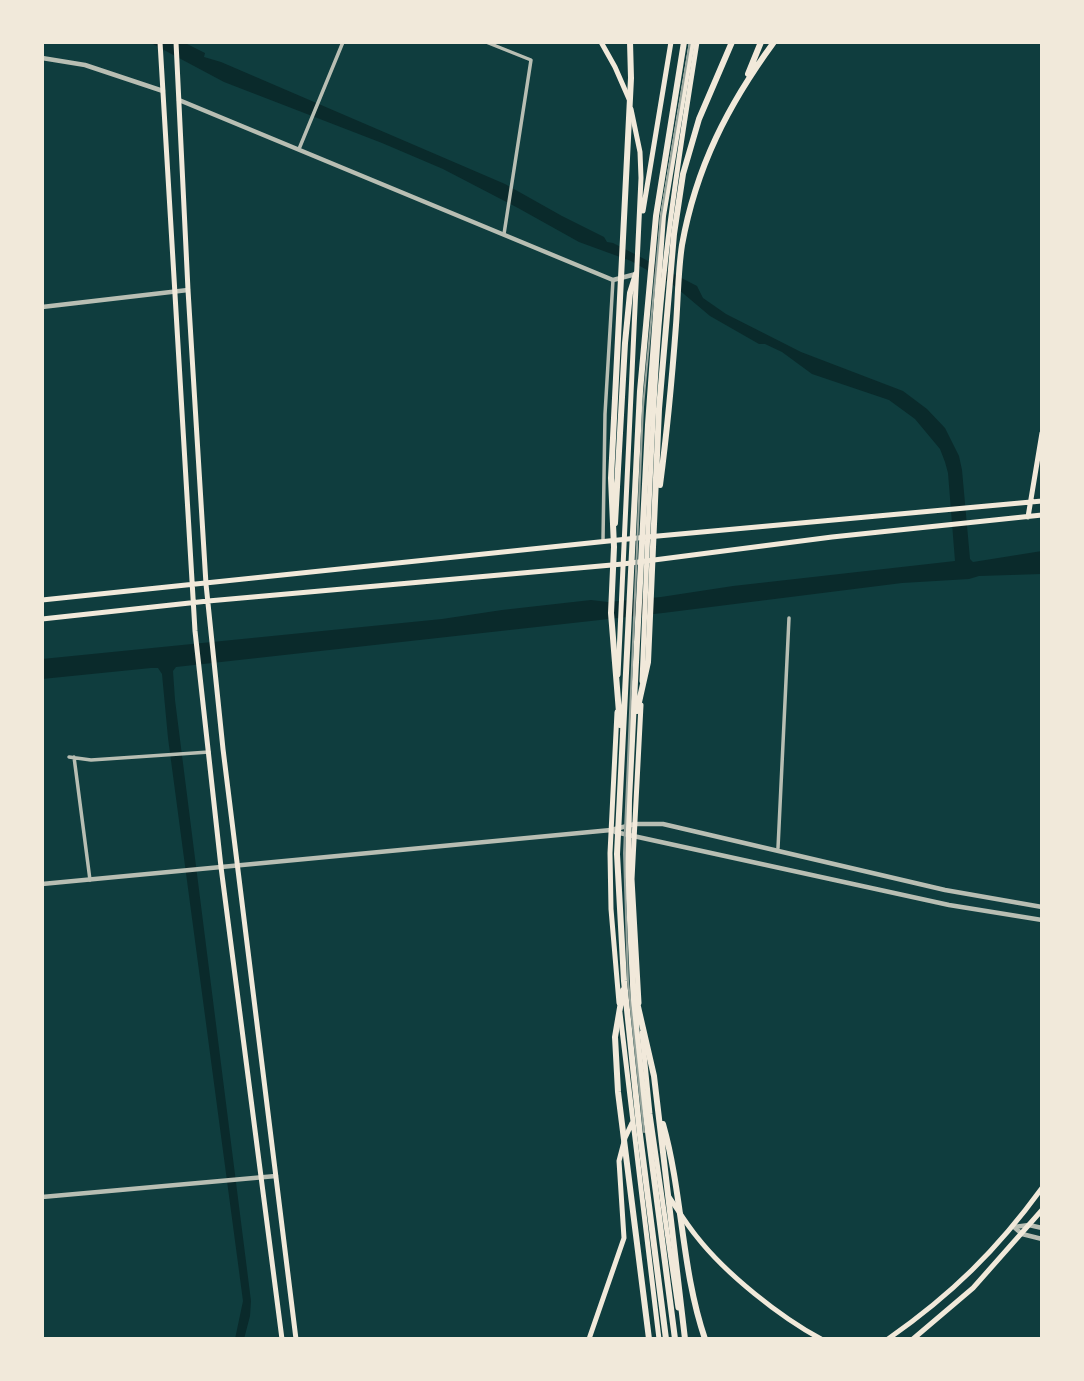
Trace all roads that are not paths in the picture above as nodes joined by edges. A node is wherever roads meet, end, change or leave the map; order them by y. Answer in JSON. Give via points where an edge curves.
{"nodes":[{"id":1,"x":160,"y":42,"type":"edge"},
{"id":2,"x":176,"y":42,"type":"edge"},
{"id":3,"x":342,"y":42,"type":"edge"},
{"id":4,"x":486,"y":42,"type":"edge"},
{"id":5,"x":601,"y":42,"type":"edge"},
{"id":6,"x":630,"y":42,"type":"edge"},
{"id":7,"x":671,"y":42,"type":"edge"},
{"id":8,"x":684,"y":42,"type":"edge"},
{"id":9,"x":692,"y":42,"type":"edge"},
{"id":10,"x":697,"y":42,"type":"edge"},
{"id":11,"x":732,"y":42,"type":"edge"},
{"id":12,"x":761,"y":42,"type":"edge"},
{"id":13,"x":774,"y":42,"type":"edge"},
{"id":14,"x":42,"y":58,"type":"edge"},
{"id":15,"x":745,"y":82,"type":"junction"},
{"id":16,"x":163,"y":91,"type":"junction"},
{"id":17,"x":179,"y":100,"type":"junction"},
{"id":18,"x":299,"y":149,"type":"junction"},
{"id":19,"x":504,"y":234,"type":"junction"},
{"id":20,"x":640,"y":234,"type":"junction"},
{"id":21,"x":636,"y":274,"type":"junction"},
{"id":22,"x":613,"y":280,"type":"junction"},
{"id":23,"x":188,"y":290,"type":"junction"},
{"id":24,"x":174,"y":291,"type":"junction"},
{"id":25,"x":42,"y":307,"type":"edge"},
{"id":26,"x":1042,"y":433,"type":"edge"},
{"id":27,"x":1042,"y":500,"type":"edge"},
{"id":28,"x":1029,"y":502,"type":"junction"},
{"id":29,"x":655,"y":508,"type":"junction"},
{"id":30,"x":1042,"y":515,"type":"edge"},
{"id":31,"x":1028,"y":517,"type":"junction"},
{"id":32,"x":647,"y":537,"type":"junction"},
{"id":33,"x":624,"y":541,"type":"junction"},
{"id":34,"x":603,"y":543,"type":"junction"},
{"id":35,"x":614,"y":547,"type":"junction"},
{"id":36,"x":646,"y":561,"type":"junction"},
{"id":37,"x":623,"y":564,"type":"junction"},
{"id":38,"x":206,"y":583,"type":"junction"},
{"id":39,"x":191,"y":585,"type":"junction"},
{"id":40,"x":42,"y":600,"type":"edge"},
{"id":41,"x":208,"y":601,"type":"junction"},
{"id":42,"x":193,"y":603,"type":"junction"},
{"id":43,"x":789,"y":618,"type":"dead end"},
{"id":44,"x":42,"y":619,"type":"edge"},
{"id":45,"x":633,"y":728,"type":"junction"},
{"id":46,"x":622,"y":749,"type":"junction"},
{"id":47,"x":205,"y":752,"type":"junction"},
{"id":48,"x":635,"y":824,"type":"junction"},
{"id":49,"x":611,"y":830,"type":"junction"},
{"id":50,"x":635,"y":837,"type":"junction"},
{"id":51,"x":778,"y":848,"type":"dead end"},
{"id":52,"x":238,"y":865,"type":"junction"},
{"id":53,"x":218,"y":867,"type":"junction"},
{"id":54,"x":90,"y":880,"type":"junction"},
{"id":55,"x":42,"y":884,"type":"edge"},
{"id":56,"x":1042,"y":907,"type":"edge"},
{"id":57,"x":1042,"y":920,"type":"edge"},
{"id":58,"x":624,"y":981,"type":"junction"},
{"id":59,"x":632,"y":981,"type":"junction"},
{"id":60,"x":657,"y":1102,"type":"junction"},
{"id":61,"x":632,"y":1123,"type":"junction"},
{"id":62,"x":276,"y":1176,"type":"junction"},
{"id":63,"x":258,"y":1179,"type":"junction"},
{"id":64,"x":662,"y":1186,"type":"junction"},
{"id":65,"x":1042,"y":1188,"type":"edge"},
{"id":66,"x":42,"y":1197,"type":"edge"},
{"id":67,"x":1042,"y":1210,"type":"edge"},
{"id":68,"x":1029,"y":1225,"type":"junction"},
{"id":69,"x":1014,"y":1227,"type":"junction"},
{"id":70,"x":1042,"y":1228,"type":"edge"},
{"id":71,"x":1022,"y":1234,"type":"junction"},
{"id":72,"x":1042,"y":1239,"type":"edge"},
{"id":73,"x":282,"y":1339,"type":"edge"},
{"id":74,"x":296,"y":1339,"type":"edge"},
{"id":75,"x":468,"y":1339,"type":"edge"},
{"id":76,"x":476,"y":1339,"type":"edge"},
{"id":77,"x":589,"y":1339,"type":"edge"},
{"id":78,"x":649,"y":1339,"type":"edge"},
{"id":79,"x":659,"y":1339,"type":"edge"},
{"id":80,"x":666,"y":1339,"type":"edge"},
{"id":81,"x":675,"y":1339,"type":"edge"},
{"id":82,"x":684,"y":1339,"type":"edge"},
{"id":83,"x":705,"y":1339,"type":"edge"},
{"id":84,"x":821,"y":1339,"type":"edge"},
{"id":85,"x":888,"y":1339,"type":"edge"},
{"id":86,"x":912,"y":1339,"type":"edge"}],
"edges":[{"from":1,"to":16,"type":"main road"},
{"from":2,"to":17,"type":"main road"},
{"from":3,"to":18,"type":"street"},
{"from":4,"to":19,"type":"street","via":[[531,60]]},
{"from":5,"to":20,"type":"main road","via":[[627,94],[635,125],[641,178]]},
{"from":6,"to":35,"type":"highway","via":[[611,466]]},
{"from":7,"to":20,"type":"main road"},
{"from":8,"to":46,"type":"highway","via":[[656,216],[640,391]]},
{"from":9,"to":45,"type":"highway","via":[[663,216]]},
{"from":10,"to":32,"type":"main road","via":[[659,325]]},
{"from":11,"to":29,"type":"highway","via":[[699,119],[683,174],[667,297]]},
{"from":12,"to":15,"type":"highway"},
{"from":13,"to":15,"type":"highway"},
{"from":14,"to":16,"type":"street","via":[[85,65]]},
{"from":15,"to":29,"type":"highway","via":[[702,172],[682,247],[668,425]]},
{"from":16,"to":24,"type":"main road"},
{"from":17,"to":18,"type":"street"},
{"from":17,"to":23,"type":"main road"},
{"from":18,"to":19,"type":"street"},
{"from":19,"to":22,"type":"street"},
{"from":20,"to":21,"type":"main road"},
{"from":21,"to":22,"type":"street"},
{"from":21,"to":33,"type":"main road"},
{"from":21,"to":35,"type":"highway","via":[[625,343]]},
{"from":22,"to":34,"type":"street"},
{"from":23,"to":24,"type":"street"},
{"from":23,"to":38,"type":"main road"},
{"from":24,"to":25,"type":"street"},
{"from":24,"to":39,"type":"main road"},
{"from":26,"to":28,"type":"main road"},
{"from":27,"to":28,"type":"main road"},
{"from":28,"to":31,"type":"main road"},
{"from":28,"to":32,"type":"main road"},
{"from":29,"to":45,"type":"highway","via":[[648,662]]},
{"from":30,"to":31,"type":"main road"},
{"from":31,"to":36,"type":"main road"},
{"from":32,"to":33,"type":"main road"},
{"from":32,"to":36,"type":"main road"},
{"from":33,"to":34,"type":"main road"},
{"from":33,"to":37,"type":"main road"},
{"from":34,"to":38,"type":"main road"},
{"from":35,"to":46,"type":"highway","via":[[611,613]]},
{"from":36,"to":37,"type":"main road"},
{"from":36,"to":48,"type":"main road"},
{"from":37,"to":41,"type":"main road"},
{"from":37,"to":49,"type":"main road"},
{"from":38,"to":39,"type":"main road"},
{"from":38,"to":41,"type":"main road"},
{"from":39,"to":40,"type":"main road"},
{"from":39,"to":42,"type":"main road"},
{"from":41,"to":42,"type":"main road"},
{"from":41,"to":52,"type":"main road"},
{"from":42,"to":44,"type":"main road"},
{"from":42,"to":47,"type":"main road"},
{"from":43,"to":51,"type":"street"},
{"from":45,"to":59,"type":"highway","via":[[628,877]]},
{"from":46,"to":58,"type":"highway","via":[[617,854]]},
{"from":47,"to":53,"type":"main road"},
{"from":47,"to":54,"type":"street","via":[[91,760],[72,757]]},
{"from":48,"to":49,"type":"street"},
{"from":48,"to":50,"type":"main road"},
{"from":48,"to":56,"type":"street","via":[[663,824],[945,890]]},
{"from":49,"to":50,"type":"street"},
{"from":49,"to":52,"type":"street"},
{"from":49,"to":61,"type":"main road","via":[[611,909]]},
{"from":50,"to":57,"type":"street","via":[[949,905]]},
{"from":50,"to":64,"type":"main road","via":[[632,879],[637,987]]},
{"from":52,"to":53,"type":"street"},
{"from":52,"to":62,"type":"main road"},
{"from":53,"to":54,"type":"street"},
{"from":53,"to":63,"type":"main road"},
{"from":54,"to":55,"type":"street"},
{"from":58,"to":78,"type":"highway","via":[[615,1037],[618,1092]]},
{"from":58,"to":80,"type":"highway"},
{"from":59,"to":60,"type":"highway"},
{"from":59,"to":81,"type":"highway"},
{"from":60,"to":82,"type":"highway"},
{"from":60,"to":83,"type":"highway","via":[[671,1155],[693,1304]]},
{"from":61,"to":77,"type":"main road","via":[[619,1160],[624,1238]]},
{"from":61,"to":79,"type":"main road"},
{"from":62,"to":63,"type":"street"},
{"from":62,"to":74,"type":"main road"},
{"from":63,"to":66,"type":"street"},
{"from":63,"to":73,"type":"main road"},
{"from":64,"to":82,"type":"main road"},
{"from":64,"to":84,"type":"main road","via":[[712,1255],[797,1326]]},
{"from":65,"to":69,"type":"main road"},
{"from":67,"to":68,"type":"main road"},
{"from":68,"to":69,"type":"street"},
{"from":68,"to":70,"type":"street"},
{"from":68,"to":71,"type":"main road"},
{"from":69,"to":71,"type":"street"},
{"from":69,"to":85,"type":"main road","via":[[959,1284]]},
{"from":71,"to":72,"type":"street"},
{"from":71,"to":86,"type":"main road","via":[[973,1288]]},
{"from":75,"to":76,"type":"street"}]}
